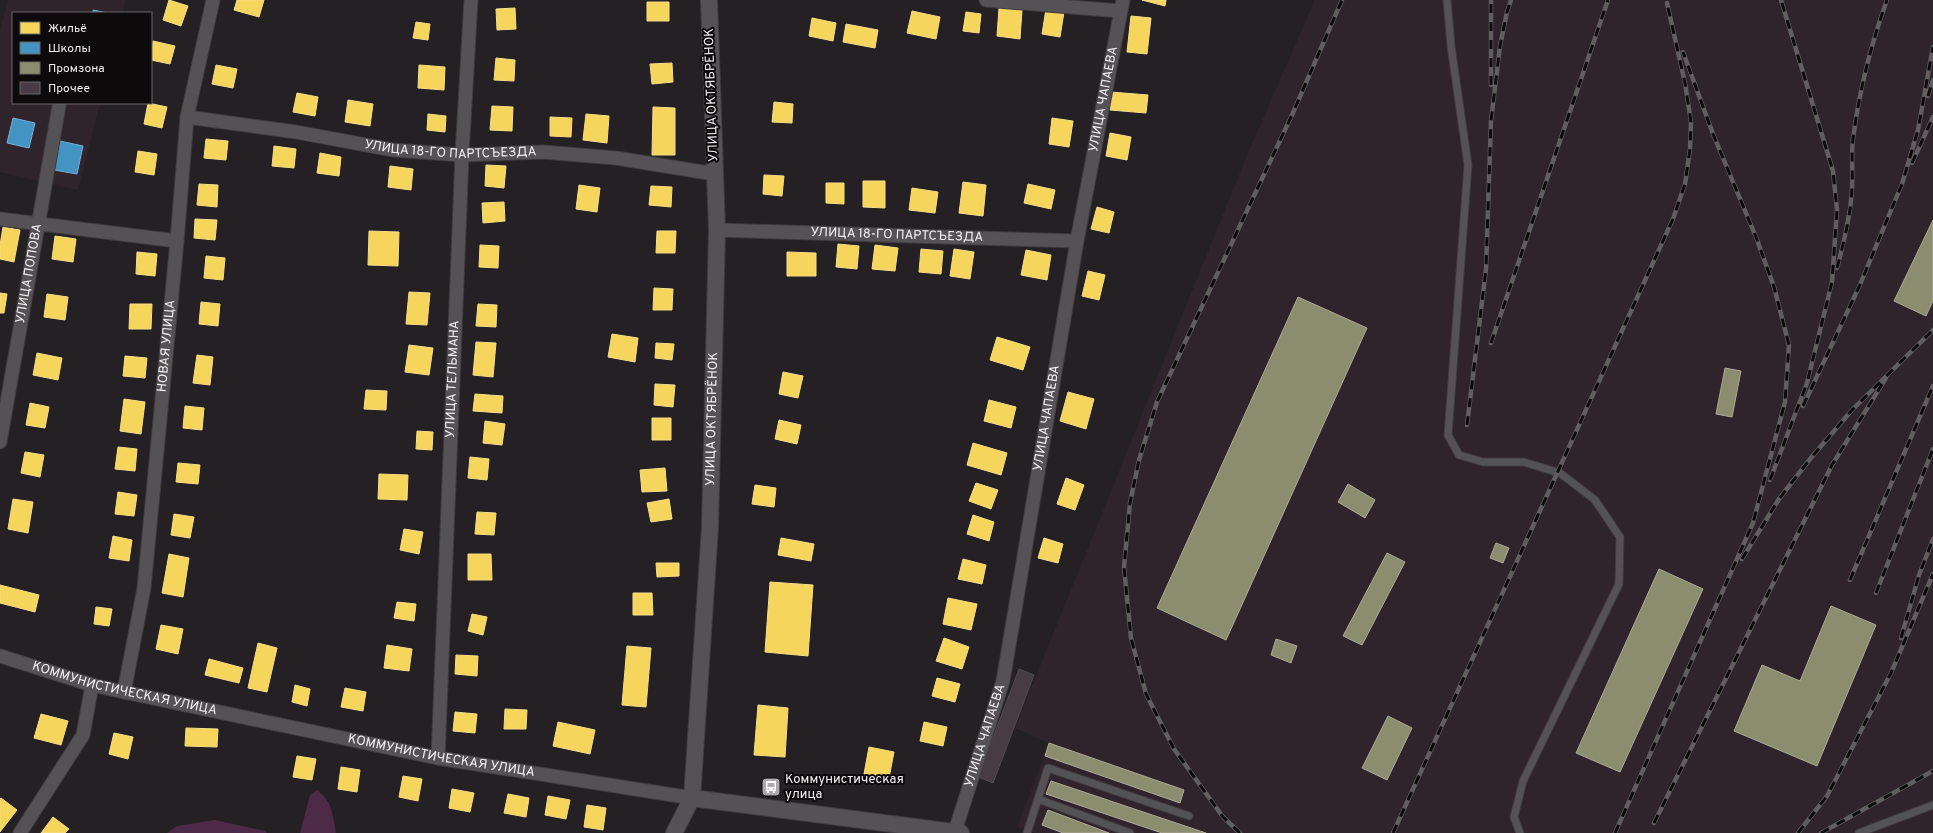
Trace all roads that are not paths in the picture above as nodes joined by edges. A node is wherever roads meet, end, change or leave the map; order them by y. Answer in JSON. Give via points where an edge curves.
{"nodes":[{"id":1,"x":213,"y":0,"type":"edge"},
{"id":2,"x":471,"y":0,"type":"edge"},
{"id":3,"x":709,"y":0,"type":"edge"},
{"id":4,"x":986,"y":0,"type":"edge"},
{"id":5,"x":1447,"y":0,"type":"edge"},
{"id":6,"x":1122,"y":5,"type":"edge"},
{"id":7,"x":59,"y":106,"type":"dead end"},
{"id":8,"x":187,"y":117,"type":"junction"},
{"id":9,"x":462,"y":155,"type":"junction"},
{"id":10,"x":715,"y":174,"type":"junction"},
{"id":11,"x":0,"y":219,"type":"edge"},
{"id":12,"x":40,"y":225,"type":"junction"},
{"id":13,"x":716,"y":230,"type":"junction"},
{"id":14,"x":178,"y":241,"type":"junction"},
{"id":15,"x":1077,"y":241,"type":"junction"},
{"id":16,"x":0,"y":442,"type":"edge"},
{"id":17,"x":0,"y":656,"type":"edge"},
{"id":18,"x":92,"y":685,"type":"junction"},
{"id":19,"x":124,"y":692,"type":"junction"},
{"id":20,"x":438,"y":758,"type":"junction"},
{"id":21,"x":692,"y":798,"type":"junction"},
{"id":22,"x":1038,"y":800,"type":"junction"},
{"id":23,"x":1933,"y":805,"type":"edge"},
{"id":24,"x":1189,"y":816,"type":"dead end"},
{"id":25,"x":958,"y":832,"type":"edge"},
{"id":26,"x":20,"y":833,"type":"edge"},
{"id":27,"x":674,"y":833,"type":"edge"},
{"id":28,"x":1028,"y":833,"type":"edge"},
{"id":29,"x":1130,"y":833,"type":"edge"},
{"id":30,"x":1520,"y":833,"type":"edge"},
{"id":31,"x":1859,"y":833,"type":"edge"}],
"edges":[{"from":1,"to":8,"type":"street","name":"НОВАЯ УЛИЦА"},
{"from":2,"to":9,"type":"street","name":"УЛИЦА ТЕЛЬМАНА"},
{"from":3,"to":10,"type":"street","name":"УЛИЦА ОКТЯБРЁНОК"},
{"from":4,"to":6,"type":"street"},
{"from":5,"to":30,"type":"lane","via":[[1468,165],[1448,435],[1459,455],[1483,462],[1524,462],[1560,473],[1595,500],[1620,537],[1619,584],[1523,780],[1514,817]]},
{"from":6,"to":15,"type":"street","name":"УЛИЦА ЧАПАЕВА"},
{"from":7,"to":12,"type":"street","name":"УЛИЦА ПОПОВА"},
{"from":8,"to":9,"type":"street","name":"УЛИЦА 18-ГО ПАРТСЪЕЗДА","via":[[296,132],[393,150]]},
{"from":8,"to":14,"type":"street","name":"НОВАЯ УЛИЦА"},
{"from":9,"to":10,"type":"street","name":"УЛИЦА 18-ГО ПАРТСЪЕЗДА","via":[[543,152],[616,158]]},
{"from":9,"to":20,"type":"street","name":"УЛИЦА ТЕЛЬМАНА"},
{"from":10,"to":13,"type":"street","name":"УЛИЦА ОКТЯБРЁНОК"},
{"from":11,"to":12,"type":"street"},
{"from":12,"to":14,"type":"street"},
{"from":12,"to":16,"type":"street","name":"УЛИЦА ПОПОВА"},
{"from":13,"to":15,"type":"street","name":"УЛИЦА 18-ГО ПАРТСЪЕЗДА"},
{"from":13,"to":21,"type":"street","name":"УЛИЦА ОКТЯБРЁНОК","via":[[710,527]]},
{"from":14,"to":19,"type":"street","name":"НОВАЯ УЛИЦА","via":[[144,588]]},
{"from":15,"to":25,"type":"street","name":"УЛИЦА ЧАПАЕВА","via":[[1003,681]]},
{"from":17,"to":18,"type":"street","name":"КОММУНИСТИЧЕСКАЯ УЛИЦА"},
{"from":18,"to":19,"type":"street","name":"КОММУНИСТИЧЕСКАЯ УЛИЦА"},
{"from":18,"to":26,"type":"street","via":[[83,735]]},
{"from":19,"to":20,"type":"street","name":"КОММУНИСТИЧЕСКАЯ УЛИЦА"},
{"from":20,"to":21,"type":"street","name":"КОММУНИСТИЧЕСКАЯ УЛИЦА"},
{"from":21,"to":25,"type":"street","name":"КОММУНИСТИЧЕСКАЯ УЛИЦА"},
{"from":21,"to":27,"type":"street","name":"УЛИЦА ОКТЯБРЁНОК"},
{"from":22,"to":24,"type":"lane","via":[[1048,768]]},
{"from":22,"to":28,"type":"lane"},
{"from":22,"to":29,"type":"lane"},
{"from":23,"to":31,"type":"lane"}]}
